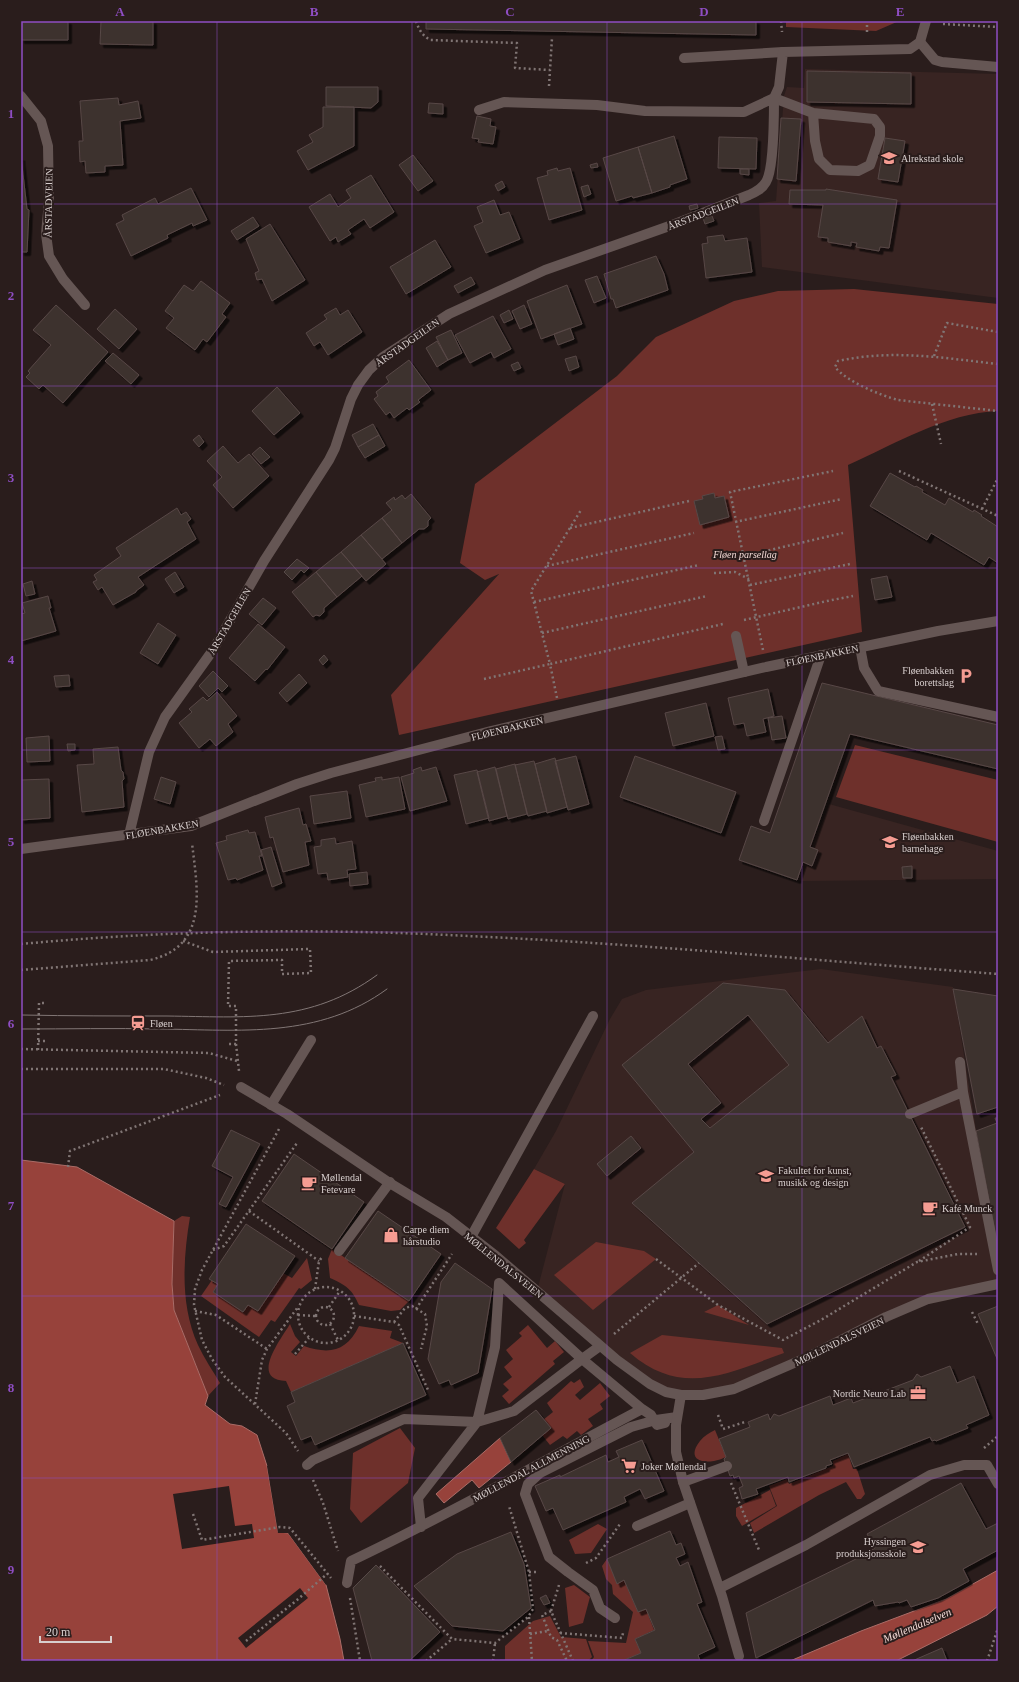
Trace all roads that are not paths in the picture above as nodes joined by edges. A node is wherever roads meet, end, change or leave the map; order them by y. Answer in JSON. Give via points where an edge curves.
{"nodes":[{"id":1,"x":926,"y":21,"type":"edge"},
{"id":2,"x":920,"y":42,"type":"junction"},
{"id":3,"x":783,"y":52,"type":"junction"},
{"id":4,"x":684,"y":58,"type":"dead end"},
{"id":5,"x":998,"y":67,"type":"edge"},
{"id":6,"x":21,"y":96,"type":"edge"},
{"id":7,"x":774,"y":98,"type":"junction"},
{"id":8,"x":478,"y":110,"type":"dead end"},
{"id":9,"x":813,"y":114,"type":"junction"},
{"id":10,"x":86,"y":305,"type":"dead end"},
{"id":11,"x":998,"y":621,"type":"edge"},
{"id":12,"x":736,"y":636,"type":"dead end"},
{"id":13,"x":860,"y":647,"type":"junction"},
{"id":14,"x":821,"y":655,"type":"junction"},
{"id":15,"x":744,"y":672,"type":"junction"},
{"id":16,"x":998,"y":717,"type":"edge"},
{"id":17,"x":764,"y":821,"type":"dead end"},
{"id":18,"x":129,"y":835,"type":"junction"},
{"id":19,"x":21,"y":849,"type":"edge"},
{"id":20,"x":593,"y":1016,"type":"dead end"},
{"id":21,"x":311,"y":1040,"type":"dead end"},
{"id":22,"x":960,"y":1062,"type":"dead end"},
{"id":23,"x":240,"y":1087,"type":"road end"},
{"id":24,"x":963,"y":1092,"type":"junction"},
{"id":25,"x":272,"y":1105,"type":"junction"},
{"id":26,"x":910,"y":1114,"type":"dead end"},
{"id":27,"x":390,"y":1182,"type":"junction"},
{"id":28,"x":471,"y":1237,"type":"junction"},
{"id":29,"x":338,"y":1251,"type":"dead end"},
{"id":30,"x":998,"y":1270,"type":"edge"},
{"id":31,"x":998,"y":1284,"type":"edge"},
{"id":32,"x":600,"y":1346,"type":"junction"},
{"id":33,"x":582,"y":1359,"type":"junction"},
{"id":34,"x":681,"y":1396,"type":"junction"},
{"id":35,"x":642,"y":1409,"type":"junction"},
{"id":36,"x":677,"y":1417,"type":"junction"},
{"id":37,"x":477,"y":1422,"type":"junction"},
{"id":38,"x":660,"y":1422,"type":"junction"},
{"id":39,"x":307,"y":1465,"type":"road end"},
{"id":40,"x":725,"y":1467,"type":"road end"},
{"id":41,"x":683,"y":1482,"type":"junction"},
{"id":42,"x":998,"y":1484,"type":"edge"},
{"id":43,"x":690,"y":1503,"type":"junction"},
{"id":44,"x":637,"y":1526,"type":"dead end"},
{"id":45,"x":421,"y":1528,"type":"junction"},
{"id":46,"x":347,"y":1583,"type":"road end"},
{"id":47,"x":720,"y":1588,"type":"junction"},
{"id":48,"x":615,"y":1618,"type":"dead end"},
{"id":49,"x":739,"y":1656,"type":"dead end"}],
"edges":[{"from":1,"to":2,"type":"street"},
{"from":2,"to":3,"type":"street","via":[[910,49]]},
{"from":2,"to":5,"type":"street","via":[[935,60]]},
{"from":3,"to":4,"type":"street"},
{"from":3,"to":7,"type":"street","name":"ÅRSTADGEILEN","via":[[779,87]]},
{"from":6,"to":10,"type":"street","name":"ÅRSTADVEIEN","via":[[41,121],[48,146],[49,201],[46,234],[49,256],[63,279]]},
{"from":7,"to":8,"type":"street","via":[[744,112],[645,111],[597,105],[504,102]]},
{"from":7,"to":9,"type":"street"},
{"from":7,"to":18,"type":"street","name":"ÅRSTADGEILEN","via":[[769,172],[766,182],[759,190],[675,224],[523,279],[449,314],[383,357],[368,370],[351,399],[329,460],[264,561],[213,650],[165,717],[149,752]]},
{"from":9,"to":9,"type":"street","via":[[874,119],[880,127],[880,136],[870,165],[858,171],[830,170],[820,159],[815,141]]},
{"from":11,"to":13,"type":"street","name":"FLØENBAKKEN"},
{"from":12,"to":15,"type":"street"},
{"from":13,"to":14,"type":"street","name":"FLØENBAKKEN"},
{"from":13,"to":16,"type":"street","via":[[864,668],[878,691]]},
{"from":14,"to":15,"type":"street","name":"FLØENBAKKEN"},
{"from":14,"to":17,"type":"street"},
{"from":15,"to":18,"type":"street","name":"FLØENBAKKEN","via":[[491,731],[331,773],[297,784],[208,821]]},
{"from":18,"to":19,"type":"street","name":"FLØENBAKKEN"},
{"from":20,"to":28,"type":"street"},
{"from":21,"to":25,"type":"street"},
{"from":22,"to":24,"type":"street"},
{"from":23,"to":25,"type":"street","name":"MØLLENDALSVEIEN"},
{"from":24,"to":26,"type":"street"},
{"from":24,"to":30,"type":"street"},
{"from":25,"to":27,"type":"street","name":"MØLLENDALSVEIEN"},
{"from":27,"to":28,"type":"street","name":"MØLLENDALSVEIEN","via":[[446,1217]]},
{"from":27,"to":29,"type":"street"},
{"from":28,"to":32,"type":"street","name":"MØLLENDALSVEIEN"},
{"from":31,"to":34,"type":"street","name":"MØLLENDALSVEIEN","via":[[928,1299],[886,1317],[808,1357],[734,1389]]},
{"from":32,"to":33,"type":"street"},
{"from":32,"to":34,"type":"street","name":"MØLLENDALSVEIEN","via":[[650,1384]]},
{"from":33,"to":35,"type":"street"},
{"from":33,"to":37,"type":"street","via":[[514,1411]]},
{"from":33,"to":37,"type":"street","via":[[499,1283],[495,1347]]},
{"from":34,"to":36,"type":"street"},
{"from":35,"to":38,"type":"street"},
{"from":35,"to":45,"type":"street","name":"MØLLENDAL ALLMENNING"},
{"from":36,"to":38,"type":"street"},
{"from":36,"to":41,"type":"street","via":[[676,1452]]},
{"from":37,"to":39,"type":"street","via":[[404,1419]]},
{"from":37,"to":45,"type":"street","via":[[418,1498]]},
{"from":38,"to":48,"type":"street","via":[[624,1431],[540,1473],[528,1484],[524,1494],[549,1556],[593,1590],[600,1608]]},
{"from":40,"to":41,"type":"street"},
{"from":41,"to":43,"type":"street"},
{"from":42,"to":47,"type":"street","via":[[987,1465],[964,1465],[930,1476],[806,1545]]},
{"from":43,"to":44,"type":"street"},
{"from":43,"to":47,"type":"street"},
{"from":45,"to":46,"type":"street","name":"MØLLENDAL ALLMENNING","via":[[351,1561]]},
{"from":47,"to":49,"type":"street"}]}
